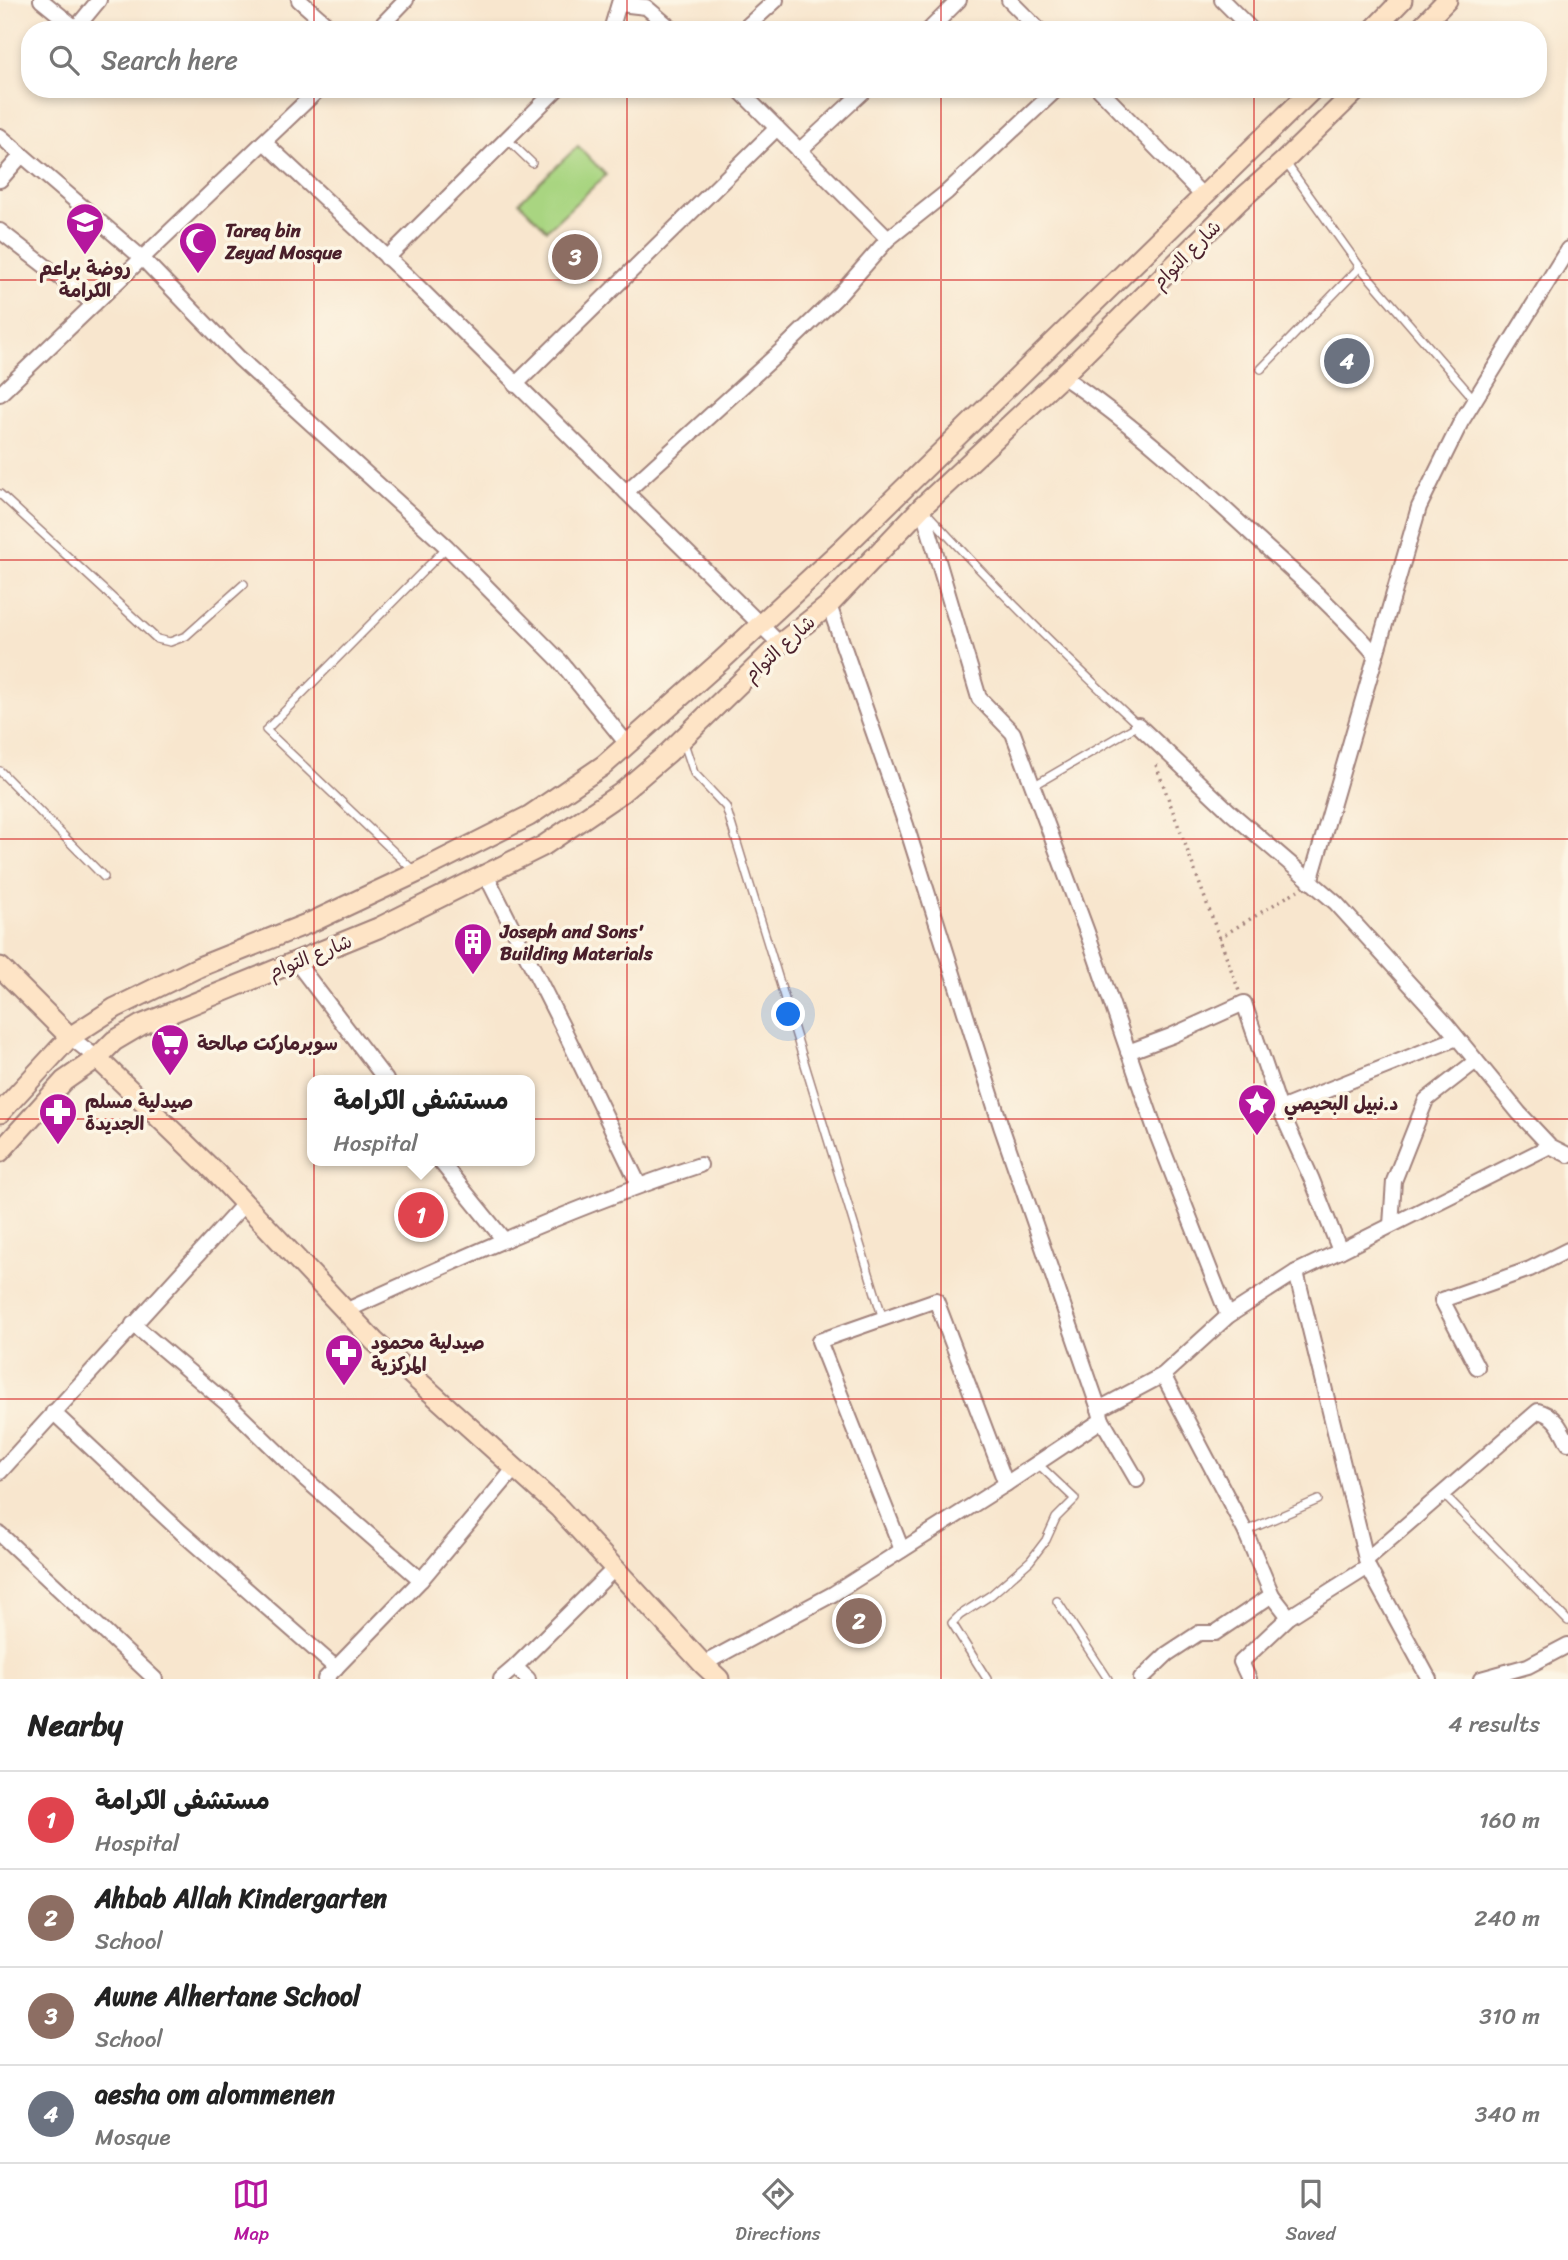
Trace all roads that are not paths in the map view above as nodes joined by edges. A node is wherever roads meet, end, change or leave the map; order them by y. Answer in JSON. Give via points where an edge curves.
{"nodes":[{"id":1,"x":41,"y":0,"type":"edge"},
{"id":2,"x":99,"y":0,"type":"edge"},
{"id":3,"x":299,"y":0,"type":"edge"},
{"id":4,"x":405,"y":0,"type":"edge"},
{"id":5,"x":776,"y":0,"type":"edge"},
{"id":6,"x":959,"y":0,"type":"edge"},
{"id":7,"x":1009,"y":0,"type":"edge"},
{"id":8,"x":1222,"y":0,"type":"edge"},
{"id":9,"x":1402,"y":0,"type":"edge"},
{"id":10,"x":1447,"y":0,"type":"edge"},
{"id":11,"x":620,"y":2,"type":"edge"},
{"id":12,"x":67,"y":21,"type":"edge"},
{"id":13,"x":83,"y":21,"type":"edge"},
{"id":14,"x":323,"y":21,"type":"edge"},
{"id":15,"x":385,"y":21,"type":"edge"},
{"id":16,"x":614,"y":21,"type":"edge"},
{"id":17,"x":662,"y":21,"type":"edge"},
{"id":18,"x":753,"y":21,"type":"edge"},
{"id":19,"x":938,"y":21,"type":"edge"},
{"id":20,"x":1030,"y":21,"type":"edge"},
{"id":21,"x":1243,"y":21,"type":"edge"},
{"id":22,"x":1382,"y":21,"type":"edge"},
{"id":23,"x":1427,"y":21,"type":"edge"},
{"id":24,"x":310,"y":98,"type":"edge"},
{"id":25,"x":547,"y":98,"type":"edge"},
{"id":26,"x":747,"y":98,"type":"edge"},
{"id":27,"x":856,"y":98,"type":"edge"},
{"id":28,"x":1047,"y":98,"type":"edge"},
{"id":29,"x":1108,"y":98,"type":"edge"},
{"id":30,"x":1304,"y":98,"type":"edge"},
{"id":31,"x":1349,"y":98,"type":"edge"},
{"id":32,"x":777,"y":128,"type":"junction"},
{"id":33,"x":0,"y":136,"type":"edge"},
{"id":34,"x":506,"y":139,"type":"junction"},
{"id":35,"x":264,"y":142,"type":"junction"},
{"id":36,"x":799,"y":151,"type":"junction"},
{"id":37,"x":22,"y":155,"type":"junction"},
{"id":38,"x":1284,"y":161,"type":"junction"},
{"id":39,"x":532,"y":163,"type":"dead end"},
{"id":40,"x":0,"y":180,"type":"edge"},
{"id":41,"x":1203,"y":196,"type":"junction"},
{"id":42,"x":0,"y":231,"type":"edge"},
{"id":43,"x":888,"y":239,"type":"junction"},
{"id":44,"x":1568,"y":249,"type":"edge"},
{"id":45,"x":142,"y":258,"type":"junction"},
{"id":46,"x":387,"y":258,"type":"junction"},
{"id":47,"x":1360,"y":267,"type":"junction"},
{"id":48,"x":94,"y":304,"type":"junction"},
{"id":49,"x":1261,"y":369,"type":"dead end"},
{"id":50,"x":1062,"y":376,"type":"junction"},
{"id":51,"x":515,"y":385,"type":"junction"},
{"id":52,"x":0,"y":394,"type":"edge"},
{"id":53,"x":1475,"y":401,"type":"junction"},
{"id":54,"x":626,"y":492,"type":"junction"},
{"id":55,"x":0,"y":494,"type":"edge"},
{"id":56,"x":922,"y":507,"type":"junction"},
{"id":57,"x":447,"y":547,"type":"junction"},
{"id":58,"x":244,"y":584,"type":"dead end"},
{"id":59,"x":829,"y":605,"type":"junction"},
{"id":60,"x":760,"y":624,"type":"junction"},
{"id":61,"x":780,"y":644,"type":"junction"},
{"id":62,"x":1375,"y":654,"type":"junction"},
{"id":63,"x":1138,"y":725,"type":"junction"},
{"id":64,"x":682,"y":739,"type":"junction"},
{"id":65,"x":628,"y":745,"type":"junction"},
{"id":66,"x":0,"y":771,"type":"edge"},
{"id":67,"x":1033,"y":786,"type":"junction"},
{"id":68,"x":416,"y":873,"type":"junction"},
{"id":69,"x":486,"y":875,"type":"junction"},
{"id":70,"x":104,"y":877,"type":"dead end"},
{"id":71,"x":1310,"y":882,"type":"junction"},
{"id":72,"x":297,"y":962,"type":"junction"},
{"id":73,"x":0,"y":967,"type":"edge"},
{"id":74,"x":69,"y":1037,"type":"junction"},
{"id":75,"x":1457,"y":1038,"type":"junction"},
{"id":76,"x":1128,"y":1052,"type":"junction"},
{"id":77,"x":97,"y":1058,"type":"junction"},
{"id":78,"x":1476,"y":1061,"type":"junction"},
{"id":79,"x":383,"y":1075,"type":"edge"},
{"id":80,"x":1280,"y":1109,"type":"junction"},
{"id":81,"x":0,"y":1113,"type":"edge"},
{"id":82,"x":1550,"y":1146,"type":"junction"},
{"id":83,"x":0,"y":1152,"type":"edge"},
{"id":84,"x":1568,"y":1154,"type":"edge"},
{"id":85,"x":444,"y":1166,"type":"edge"},
{"id":86,"x":700,"y":1166,"type":"dead end"},
{"id":87,"x":639,"y":1185,"type":"junction"},
{"id":88,"x":244,"y":1204,"type":"junction"},
{"id":89,"x":1391,"y":1225,"type":"junction"},
{"id":90,"x":504,"y":1240,"type":"junction"},
{"id":91,"x":1568,"y":1250,"type":"edge"},
{"id":92,"x":1340,"y":1251,"type":"junction"},
{"id":93,"x":1296,"y":1272,"type":"junction"},
{"id":94,"x":345,"y":1311,"type":"junction"},
{"id":95,"x":1228,"y":1316,"type":"junction"},
{"id":96,"x":883,"y":1318,"type":"junction"},
{"id":97,"x":133,"y":1324,"type":"junction"},
{"id":98,"x":1477,"y":1367,"type":"dead end"},
{"id":99,"x":1163,"y":1375,"type":"junction"},
{"id":100,"x":53,"y":1412,"type":"junction"},
{"id":101,"x":1101,"y":1414,"type":"junction"},
{"id":102,"x":1568,"y":1443,"type":"edge"},
{"id":103,"x":1036,"y":1463,"type":"junction"},
{"id":104,"x":515,"y":1468,"type":"junction"},
{"id":105,"x":0,"y":1472,"type":"edge"},
{"id":106,"x":1137,"y":1480,"type":"dead end"},
{"id":107,"x":1006,"y":1484,"type":"junction"},
{"id":108,"x":1442,"y":1492,"type":"junction"},
{"id":109,"x":1318,"y":1500,"type":"dead end"},
{"id":110,"x":1245,"y":1531,"type":"junction"},
{"id":111,"x":0,"y":1534,"type":"edge"},
{"id":112,"x":902,"y":1550,"type":"junction"},
{"id":113,"x":1367,"y":1564,"type":"junction"},
{"id":114,"x":614,"y":1569,"type":"junction"},
{"id":115,"x":421,"y":1580,"type":"junction"},
{"id":116,"x":1272,"y":1595,"type":"junction"},
{"id":117,"x":1057,"y":1601,"type":"dead end"},
{"id":118,"x":1289,"y":1617,"type":"junction"},
{"id":119,"x":1568,"y":1620,"type":"edge"},
{"id":120,"x":1568,"y":1645,"type":"edge"},
{"id":121,"x":703,"y":1664,"type":"junction"},
{"id":122,"x":515,"y":1667,"type":"junction"},
{"id":123,"x":336,"y":1668,"type":"junction"},
{"id":124,"x":155,"y":1679,"type":"edge"},
{"id":125,"x":325,"y":1679,"type":"edge"},
{"id":126,"x":500,"y":1679,"type":"edge"},
{"id":127,"x":528,"y":1679,"type":"edge"},
{"id":128,"x":719,"y":1679,"type":"edge"},
{"id":129,"x":987,"y":1679,"type":"edge"},
{"id":130,"x":1108,"y":1679,"type":"edge"},
{"id":131,"x":1141,"y":1679,"type":"edge"},
{"id":132,"x":1249,"y":1679,"type":"edge"},
{"id":133,"x":1429,"y":1679,"type":"edge"},
{"id":134,"x":1481,"y":1679,"type":"edge"}],
"edges":[{"from":1,"to":12,"type":"street"},
{"from":2,"to":13,"type":"street"},
{"from":3,"to":14,"type":"street"},
{"from":4,"to":15,"type":"street"},
{"from":5,"to":18,"type":"street"},
{"from":6,"to":19,"type":"street"},
{"from":7,"to":20,"type":"street"},
{"from":8,"to":21,"type":"street"},
{"from":9,"to":22,"type":"main road"},
{"from":10,"to":23,"type":"main road"},
{"from":11,"to":16,"type":"street"},
{"from":11,"to":17,"type":"street","via":[[646,7]]},
{"from":24,"to":35,"type":"street"},
{"from":25,"to":34,"type":"street"},
{"from":26,"to":32,"type":"street"},
{"from":27,"to":36,"type":"street"},
{"from":28,"to":43,"type":"street","via":[[947,192]]},
{"from":29,"to":41,"type":"street"},
{"from":30,"to":41,"type":"main road","name":"شارع التوام"},
{"from":31,"to":38,"type":"main road","name":"شارع التوام"},
{"from":32,"to":36,"type":"street"},
{"from":32,"to":51,"type":"street"},
{"from":33,"to":37,"type":"street"},
{"from":34,"to":39,"type":"lane"},
{"from":34,"to":46,"type":"street"},
{"from":35,"to":45,"type":"street"},
{"from":35,"to":46,"type":"street"},
{"from":36,"to":43,"type":"street"},
{"from":37,"to":40,"type":"street"},
{"from":37,"to":45,"type":"street"},
{"from":38,"to":47,"type":"lane"},
{"from":38,"to":50,"type":"main road","name":"شارع التوام"},
{"from":41,"to":60,"type":"main road","name":"شارع التوام"},
{"from":42,"to":48,"type":"street"},
{"from":43,"to":54,"type":"street","via":[[801,331]]},
{"from":44,"to":53,"type":"street"},
{"from":45,"to":48,"type":"street"},
{"from":45,"to":57,"type":"street","via":[[239,358]]},
{"from":46,"to":51,"type":"street"},
{"from":47,"to":49,"type":"lane"},
{"from":47,"to":53,"type":"lane"},
{"from":48,"to":52,"type":"street"},
{"from":50,"to":56,"type":"main road","name":"شارع التوام"},
{"from":50,"to":62,"type":"street","via":[[1178,465],[1349,624]]},
{"from":51,"to":54,"type":"street"},
{"from":53,"to":62,"type":"street","via":[[1419,507]]},
{"from":54,"to":60,"type":"street"},
{"from":55,"to":58,"type":"lane","via":[[157,639],[170,642],[186,636]]},
{"from":56,"to":59,"type":"main road","name":"شارع التوام"},
{"from":56,"to":63,"type":"lane","via":[[996,587]]},
{"from":56,"to":67,"type":"street","via":[[979,698],[1013,733]]},
{"from":57,"to":65,"type":"street","via":[[559,661]]},
{"from":57,"to":68,"type":"lane","via":[[266,730]]},
{"from":59,"to":61,"type":"main road","name":"شارع التوام"},
{"from":59,"to":101,"type":"street"},
{"from":60,"to":61,"type":"street"},
{"from":60,"to":65,"type":"main road","name":"شارع التوام"},
{"from":61,"to":64,"type":"main road","name":"شارع التوام"},
{"from":62,"to":71,"type":"street"},
{"from":63,"to":67,"type":"lane"},
{"from":63,"to":71,"type":"street"},
{"from":64,"to":69,"type":"main road","name":"شارع التوام","via":[[597,811]]},
{"from":64,"to":96,"type":"lane","via":[[694,773],[726,807]]},
{"from":65,"to":68,"type":"main road","name":"شارع التوام","via":[[529,817]]},
{"from":66,"to":70,"type":"lane"},
{"from":67,"to":76,"type":"street"},
{"from":68,"to":74,"type":"main road","name":"شارع التوام","via":[[115,1007]]},
{"from":69,"to":72,"type":"main road","name":"شارع التوام"},
{"from":69,"to":87,"type":"street"},
{"from":71,"to":75,"type":"street","via":[[1336,903]]},
{"from":72,"to":77,"type":"main road","name":"شارع التوام","via":[[141,1025]]},
{"from":72,"to":79,"type":"street"},
{"from":73,"to":74,"type":"main road"},
{"from":74,"to":77,"type":"street"},
{"from":74,"to":81,"type":"main road","name":"شارع التوام"},
{"from":75,"to":78,"type":"street"},
{"from":75,"to":80,"type":"street"},
{"from":76,"to":80,"type":"street","via":[[1244,1003]]},
{"from":76,"to":95,"type":"street"},
{"from":77,"to":83,"type":"main road","name":"شارع التوام","via":[[64,1081]]},
{"from":77,"to":88,"type":"main road"},
{"from":78,"to":82,"type":"street"},
{"from":78,"to":89,"type":"street","via":[[1426,1100],[1394,1181]]},
{"from":80,"to":92,"type":"street"},
{"from":82,"to":84,"type":"street"},
{"from":82,"to":89,"type":"street"},
{"from":85,"to":90,"type":"street"},
{"from":86,"to":87,"type":"street"},
{"from":87,"to":90,"type":"street"},
{"from":88,"to":94,"type":"main road"},
{"from":88,"to":97,"type":"street"},
{"from":89,"to":92,"type":"street"},
{"from":90,"to":94,"type":"street"},
{"from":91,"to":98,"type":"street","via":[[1530,1269],[1442,1300]]},
{"from":92,"to":93,"type":"street"},
{"from":93,"to":95,"type":"street"},
{"from":93,"to":113,"type":"street"},
{"from":94,"to":104,"type":"main road"},
{"from":95,"to":99,"type":"street"},
{"from":96,"to":107,"type":"street","via":[[936,1300]]},
{"from":96,"to":112,"type":"street","via":[[819,1340]]},
{"from":97,"to":100,"type":"street"},
{"from":97,"to":115,"type":"street"},
{"from":99,"to":101,"type":"street"},
{"from":99,"to":110,"type":"street"},
{"from":100,"to":105,"type":"street"},
{"from":100,"to":123,"type":"street"},
{"from":101,"to":103,"type":"street"},
{"from":101,"to":106,"type":"street"},
{"from":102,"to":108,"type":"street","via":[[1549,1414],[1538,1411]]},
{"from":103,"to":107,"type":"street"},
{"from":103,"to":129,"type":"lane","via":[[1075,1499],[1056,1518],[1030,1561],[952,1623]]},
{"from":104,"to":114,"type":"main road"},
{"from":104,"to":115,"type":"street"},
{"from":107,"to":112,"type":"street"},
{"from":108,"to":113,"type":"street"},
{"from":108,"to":119,"type":"lane"},
{"from":109,"to":110,"type":"lane"},
{"from":110,"to":116,"type":"street"},
{"from":111,"to":124,"type":"street"},
{"from":112,"to":121,"type":"street","via":[[833,1594]]},
{"from":113,"to":118,"type":"street"},
{"from":113,"to":133,"type":"street"},
{"from":114,"to":121,"type":"main road"},
{"from":114,"to":122,"type":"street"},
{"from":115,"to":123,"type":"street"},
{"from":116,"to":118,"type":"street"},
{"from":116,"to":131,"type":"street","via":[[1215,1633],[1199,1633]]},
{"from":117,"to":130,"type":"lane"},
{"from":118,"to":132,"type":"street","via":[[1241,1662]]},
{"from":120,"to":134,"type":"street","via":[[1528,1666]]},
{"from":121,"to":128,"type":"main road"},
{"from":122,"to":126,"type":"street"},
{"from":122,"to":127,"type":"street"},
{"from":123,"to":125,"type":"street"}]}
